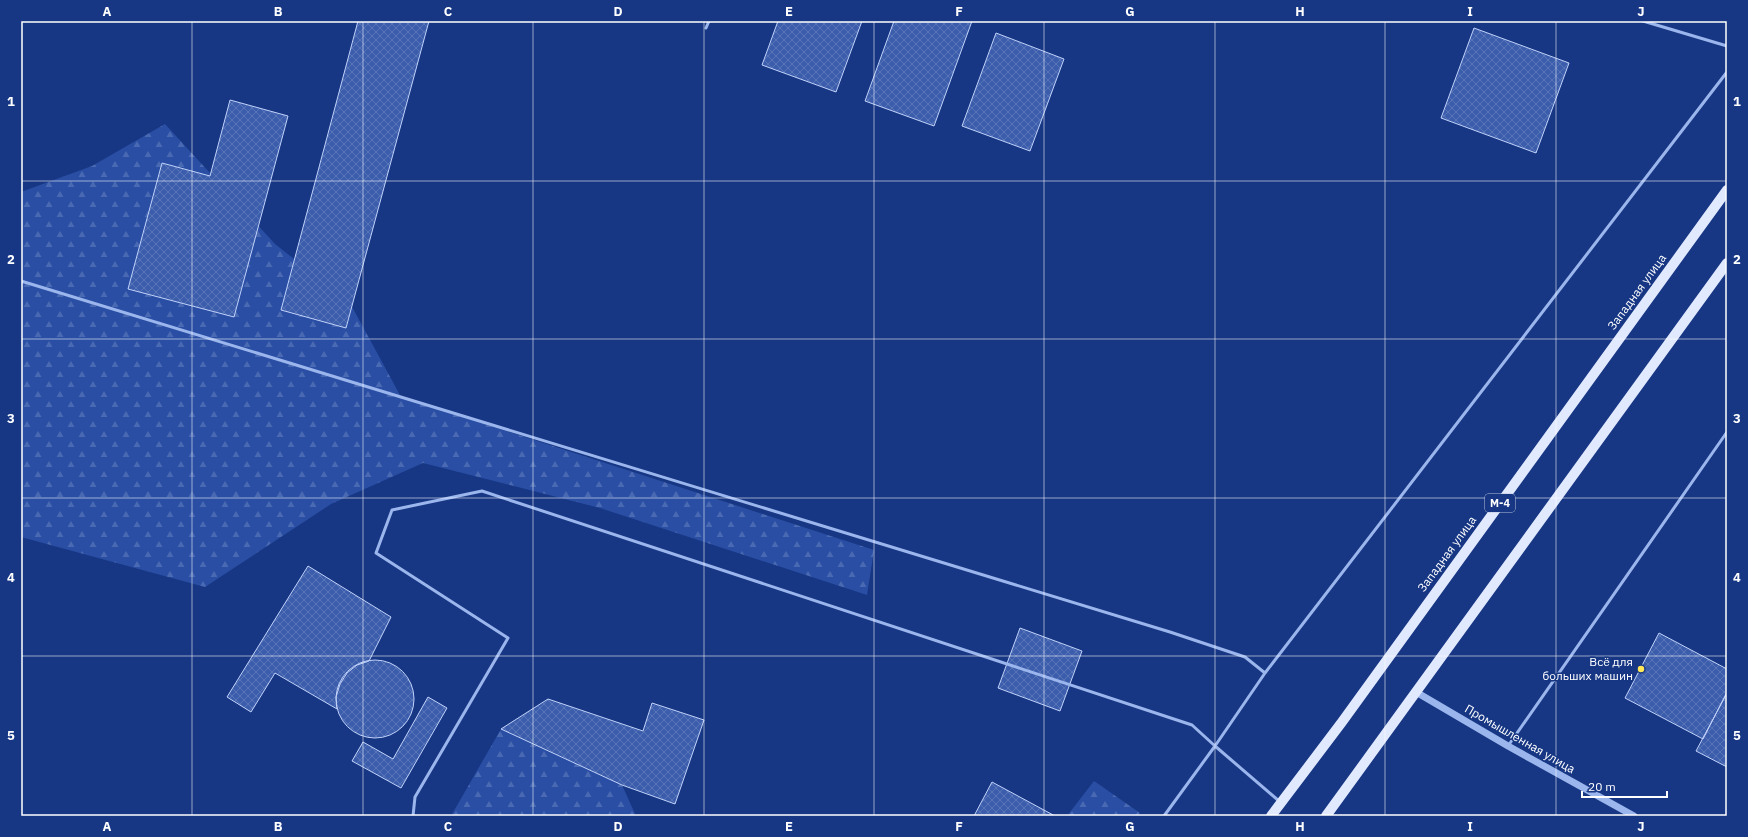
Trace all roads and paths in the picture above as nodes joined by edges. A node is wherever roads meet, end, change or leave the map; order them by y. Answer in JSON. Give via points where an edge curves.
{"nodes":[{"id":1,"x":709,"y":21,"type":"edge"},
{"id":2,"x":1642,"y":21,"type":"edge"},
{"id":3,"x":706,"y":28,"type":"dead end"},
{"id":4,"x":1727,"y":46,"type":"edge"},
{"id":5,"x":1727,"y":72,"type":"edge"},
{"id":6,"x":1727,"y":190,"type":"edge"},
{"id":7,"x":1727,"y":263,"type":"edge"},
{"id":8,"x":21,"y":281,"type":"edge"},
{"id":9,"x":1727,"y":432,"type":"edge"},
{"id":10,"x":1265,"y":673,"type":"junction"},
{"id":11,"x":1416,"y":692,"type":"junction"},
{"id":12,"x":1215,"y":746,"type":"junction"},
{"id":13,"x":1508,"y":746,"type":"junction"},
{"id":14,"x":1281,"y":802,"type":"junction"},
{"id":15,"x":413,"y":816,"type":"edge"},
{"id":16,"x":1164,"y":816,"type":"edge"},
{"id":17,"x":1271,"y":816,"type":"edge"},
{"id":18,"x":1326,"y":816,"type":"edge"},
{"id":19,"x":1634,"y":816,"type":"edge"}],
"edges":[{"from":1,"to":3,"type":"lane"},
{"from":2,"to":4,"type":"lane"},
{"from":5,"to":10,"type":"lane"},
{"from":6,"to":14,"type":"main road","name":"Западная улица","number":"М-4"},
{"from":7,"to":11,"type":"main road"},
{"from":8,"to":10,"type":"lane","via":[[1170,632],[1245,658]]},
{"from":9,"to":13,"type":"lane"},
{"from":10,"to":12,"type":"lane"},
{"from":11,"to":13,"type":"street","name":"Промышленная улица"},
{"from":11,"to":18,"type":"main road"},
{"from":12,"to":14,"type":"lane"},
{"from":12,"to":15,"type":"lane","via":[[1192,725],[482,491],[392,510],[376,553],[508,638],[415,797]]},
{"from":12,"to":16,"type":"lane"},
{"from":13,"to":19,"type":"street","name":"Промышленная улица"},
{"from":14,"to":17,"type":"main road","name":"Западная улица","number":"М-4"}]}
